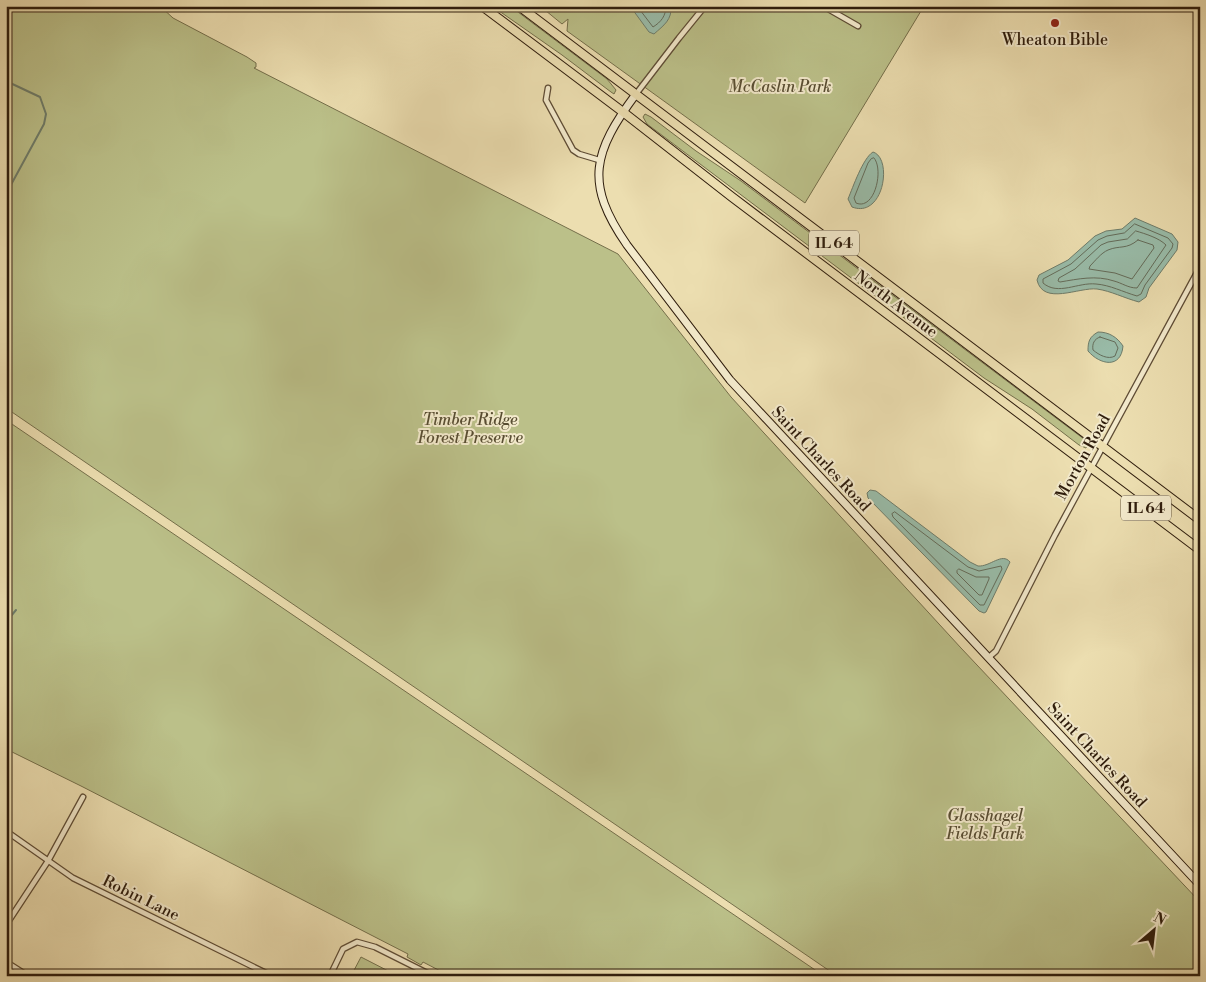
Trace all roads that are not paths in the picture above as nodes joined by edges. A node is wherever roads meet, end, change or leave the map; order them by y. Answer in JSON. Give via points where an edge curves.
{"nodes":[{"id":1,"x":482,"y":6,"type":"edge"},
{"id":2,"x":519,"y":6,"type":"edge"},
{"id":3,"x":705,"y":6,"type":"edge"},
{"id":4,"x":823,"y":6,"type":"edge"},
{"id":5,"x":858,"y":26,"type":"dead end"},
{"id":6,"x":548,"y":88,"type":"dead end"},
{"id":7,"x":636,"y":94,"type":"junction"},
{"id":8,"x":623,"y":112,"type":"junction"},
{"id":9,"x":599,"y":160,"type":"junction"},
{"id":10,"x":1200,"y":267,"type":"edge"},
{"id":11,"x":1103,"y":446,"type":"junction"},
{"id":12,"x":1091,"y":467,"type":"junction"},
{"id":13,"x":1200,"y":520,"type":"edge"},
{"id":14,"x":1200,"y":550,"type":"edge"},
{"id":15,"x":988,"y":658,"type":"junction"},
{"id":16,"x":83,"y":797,"type":"dead end"},
{"id":17,"x":6,"y":831,"type":"edge"},
{"id":18,"x":48,"y":861,"type":"junction"},
{"id":19,"x":1200,"y":885,"type":"edge"},
{"id":20,"x":6,"y":925,"type":"edge"},
{"id":21,"x":6,"y":962,"type":"edge"},
{"id":22,"x":28,"y":976,"type":"edge"},
{"id":23,"x":272,"y":976,"type":"edge"},
{"id":24,"x":330,"y":976,"type":"edge"},
{"id":25,"x":433,"y":976,"type":"edge"}],
"edges":[{"from":1,"to":8,"type":"main road","name":"North Avenue","number":"IL 64"},
{"from":2,"to":7,"type":"main road","name":"North Avenue","number":"IL 64"},
{"from":3,"to":7,"type":"street","name":"Saint Charles Road"},
{"from":4,"to":5,"type":"street"},
{"from":6,"to":9,"type":"street","via":[[546,100],[573,150]]},
{"from":7,"to":8,"type":"street","name":"Saint Charles Road"},
{"from":7,"to":11,"type":"main road","name":"North Avenue","number":"IL 64"},
{"from":8,"to":9,"type":"street","name":"Saint Charles Road"},
{"from":8,"to":12,"type":"main road","name":"North Avenue","number":"IL 64"},
{"from":9,"to":15,"type":"street","name":"Saint Charles Road","via":[[601,192],[614,225],[718,366]]},
{"from":10,"to":11,"type":"street","name":"Morton Road"},
{"from":11,"to":12,"type":"street","name":"Morton Road"},
{"from":11,"to":13,"type":"main road","name":"North Avenue","number":"IL 64"},
{"from":12,"to":14,"type":"main road","name":"North Avenue","number":"IL 64"},
{"from":12,"to":15,"type":"street","name":"Morton Road","via":[[996,651]]},
{"from":15,"to":19,"type":"street","name":"Saint Charles Road"},
{"from":16,"to":18,"type":"street"},
{"from":17,"to":18,"type":"street","name":"Robin Lane"},
{"from":18,"to":20,"type":"street"},
{"from":18,"to":23,"type":"street","name":"Robin Lane","via":[[88,886]]},
{"from":21,"to":22,"type":"street"},
{"from":24,"to":25,"type":"street","via":[[343,949],[357,942],[375,947]]}]}
